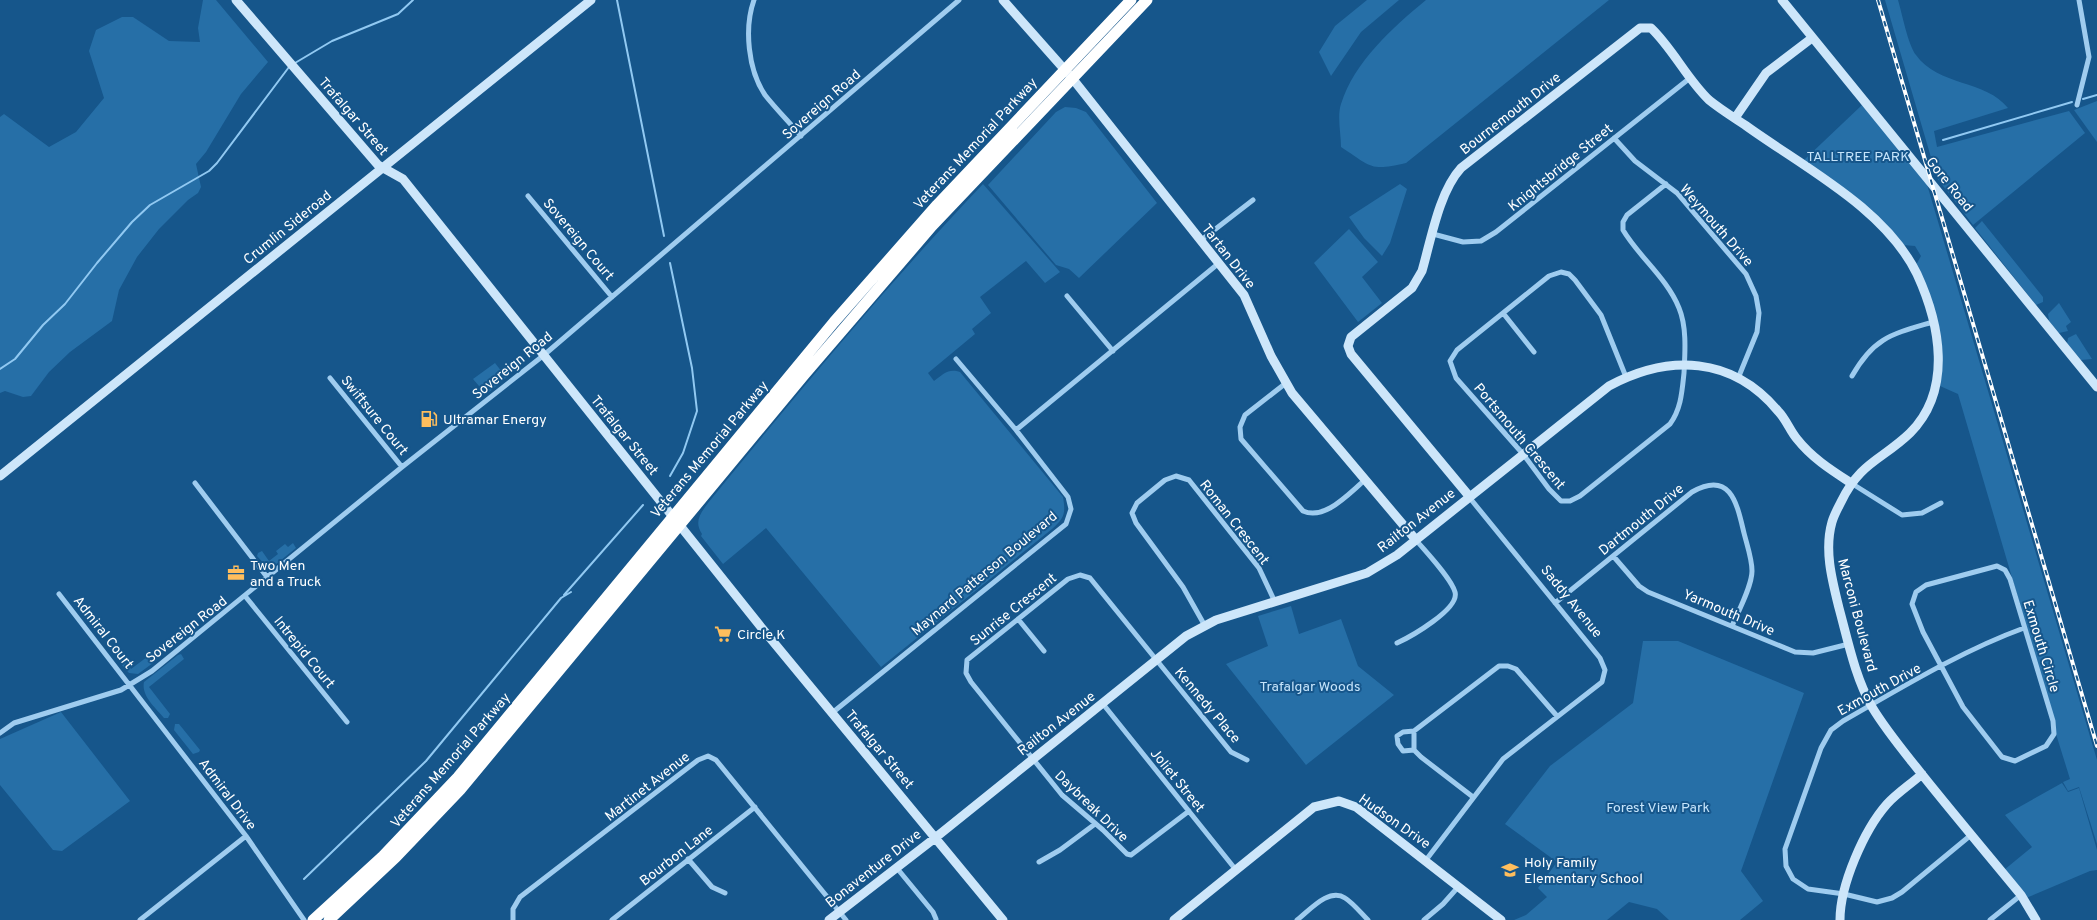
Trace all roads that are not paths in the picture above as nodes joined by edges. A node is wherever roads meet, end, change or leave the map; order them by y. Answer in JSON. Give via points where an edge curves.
{"nodes":[{"id":1,"x":236,"y":0,"type":"edge"},
{"id":2,"x":592,"y":0,"type":"edge"},
{"id":3,"x":754,"y":0,"type":"edge"},
{"id":4,"x":959,"y":0,"type":"edge"},
{"id":5,"x":1003,"y":0,"type":"edge"},
{"id":6,"x":1131,"y":0,"type":"edge"},
{"id":7,"x":1147,"y":0,"type":"edge"},
{"id":8,"x":1782,"y":0,"type":"edge"},
{"id":9,"x":2079,"y":0,"type":"edge"},
{"id":10,"x":1812,"y":38,"type":"junction"},
{"id":11,"x":1069,"y":74,"type":"junction"},
{"id":12,"x":1691,"y":77,"type":"junction"},
{"id":13,"x":2077,"y":105,"type":"dead end"},
{"id":14,"x":1735,"y":118,"type":"junction"},
{"id":15,"x":801,"y":136,"type":"junction"},
{"id":16,"x":1614,"y":138,"type":"junction"},
{"id":17,"x":383,"y":168,"type":"junction"},
{"id":18,"x":1666,"y":184,"type":"junction"},
{"id":19,"x":528,"y":196,"type":"dead end"},
{"id":20,"x":1252,"y":200,"type":"dead end"},
{"id":21,"x":1433,"y":234,"type":"junction"},
{"id":22,"x":1200,"y":241,"type":"junction"},
{"id":23,"x":1219,"y":263,"type":"junction"},
{"id":24,"x":1067,"y":296,"type":"dead end"},
{"id":25,"x":612,"y":297,"type":"junction"},
{"id":26,"x":1503,"y":313,"type":"junction"},
{"id":27,"x":1933,"y":322,"type":"junction"},
{"id":28,"x":1348,"y":346,"type":"joint"},
{"id":29,"x":1113,"y":351,"type":"junction"},
{"id":30,"x":1534,"y":352,"type":"dead end"},
{"id":31,"x":544,"y":355,"type":"junction"},
{"id":32,"x":956,"y":359,"type":"dead end"},
{"id":33,"x":1684,"y":364,"type":"junction"},
{"id":34,"x":1739,"y":376,"type":"junction"},
{"id":35,"x":1852,"y":376,"type":"dead end"},
{"id":36,"x":1626,"y":377,"type":"junction"},
{"id":37,"x":330,"y":378,"type":"dead end"},
{"id":38,"x":1286,"y":383,"type":"junction"},
{"id":39,"x":2097,"y":387,"type":"edge"},
{"id":40,"x":1016,"y":430,"type":"junction"},
{"id":41,"x":1523,"y":454,"type":"junction"},
{"id":42,"x":402,"y":467,"type":"junction"},
{"id":43,"x":0,"y":476,"type":"edge"},
{"id":44,"x":1365,"y":480,"type":"junction"},
{"id":45,"x":195,"y":483,"type":"dead end"},
{"id":46,"x":1850,"y":483,"type":"junction"},
{"id":47,"x":1469,"y":496,"type":"junction"},
{"id":48,"x":1941,"y":503,"type":"dead end"},
{"id":49,"x":677,"y":521,"type":"junction"},
{"id":50,"x":1416,"y":540,"type":"junction"},
{"id":51,"x":1614,"y":557,"type":"junction"},
{"id":52,"x":268,"y":577,"type":"junction"},
{"id":53,"x":59,"y":594,"type":"dead end"},
{"id":54,"x":245,"y":596,"type":"junction"},
{"id":55,"x":1275,"y":602,"type":"junction"},
{"id":56,"x":1556,"y":602,"type":"junction"},
{"id":57,"x":1018,"y":619,"type":"junction"},
{"id":58,"x":1205,"y":626,"type":"junction"},
{"id":59,"x":1732,"y":626,"type":"junction"},
{"id":60,"x":2024,"y":628,"type":"junction"},
{"id":61,"x":1397,"y":643,"type":"dead end"},
{"id":62,"x":1848,"y":644,"type":"junction"},
{"id":63,"x":1044,"y":651,"type":"dead end"},
{"id":64,"x":1156,"y":661,"type":"junction"},
{"id":65,"x":1940,"y":667,"type":"junction"},
{"id":66,"x":131,"y":684,"type":"junction"},
{"id":67,"x":1103,"y":704,"type":"junction"},
{"id":68,"x":1871,"y":705,"type":"junction"},
{"id":69,"x":832,"y":713,"type":"junction"},
{"id":70,"x":1557,"y":716,"type":"junction"},
{"id":71,"x":347,"y":722,"type":"dead end"},
{"id":72,"x":1414,"y":731,"type":"junction"},
{"id":73,"x":0,"y":733,"type":"edge"},
{"id":74,"x":1414,"y":750,"type":"junction"},
{"id":75,"x":1032,"y":759,"type":"junction"},
{"id":76,"x":1247,"y":760,"type":"dead end"},
{"id":77,"x":1922,"y":774,"type":"junction"},
{"id":78,"x":1473,"y":797,"type":"junction"},
{"id":79,"x":755,"y":807,"type":"junction"},
{"id":80,"x":1189,"y":811,"type":"junction"},
{"id":81,"x":1095,"y":824,"type":"junction"},
{"id":82,"x":1971,"y":835,"type":"junction"},
{"id":83,"x":246,"y":836,"type":"junction"},
{"id":84,"x":935,"y":838,"type":"junction"},
{"id":85,"x":688,"y":859,"type":"junction"},
{"id":86,"x":1426,"y":860,"type":"junction"},
{"id":87,"x":1039,"y":862,"type":"dead end"},
{"id":88,"x":896,"y":868,"type":"junction"},
{"id":89,"x":1236,"y":870,"type":"junction"},
{"id":90,"x":1459,"y":886,"type":"junction"},
{"id":91,"x":725,"y":894,"type":"dead end"},
{"id":92,"x":1844,"y":894,"type":"junction"},
{"id":93,"x":2021,"y":896,"type":"junction"},
{"id":94,"x":840,"y":912,"type":"junction"},
{"id":95,"x":936,"y":919,"type":"edge"},
{"id":96,"x":140,"y":920,"type":"edge"},
{"id":97,"x":304,"y":920,"type":"edge"},
{"id":98,"x":313,"y":920,"type":"edge"},
{"id":99,"x":329,"y":920,"type":"edge"},
{"id":100,"x":513,"y":920,"type":"edge"},
{"id":101,"x":612,"y":920,"type":"edge"},
{"id":102,"x":829,"y":920,"type":"edge"},
{"id":103,"x":846,"y":920,"type":"edge"},
{"id":104,"x":1003,"y":920,"type":"edge"},
{"id":105,"x":1174,"y":920,"type":"edge"},
{"id":106,"x":1297,"y":920,"type":"edge"},
{"id":107,"x":1368,"y":920,"type":"edge"},
{"id":108,"x":1424,"y":920,"type":"edge"},
{"id":109,"x":1502,"y":920,"type":"edge"},
{"id":110,"x":1840,"y":920,"type":"edge"},
{"id":111,"x":1990,"y":920,"type":"edge"},
{"id":112,"x":2036,"y":920,"type":"edge"}],
"edges":[{"from":1,"to":17,"type":"street","name":"Trafalgar Street"},
{"from":2,"to":17,"type":"street","name":"Crumlin Sideroad"},
{"from":3,"to":15,"type":"street","via":[[748,31],[756,76],[765,94]]},
{"from":4,"to":15,"type":"street","name":"Sovereign Road"},
{"from":5,"to":11,"type":"street","name":"Tartan Drive"},
{"from":6,"to":11,"type":"highway","name":"Veterans Memorial Parkway"},
{"from":7,"to":11,"type":"highway","name":"Veterans Memorial Parkway"},
{"from":8,"to":10,"type":"street","name":"Gore Road"},
{"from":9,"to":13,"type":"street","via":[[2089,57]]},
{"from":10,"to":14,"type":"street","via":[[1766,73]]},
{"from":10,"to":39,"type":"street","name":"Gore Road"},
{"from":11,"to":22,"type":"street","name":"Tartan Drive"},
{"from":11,"to":49,"type":"highway","name":"Veterans Memorial Parkway","via":[[937,205],[834,322]]},
{"from":12,"to":14,"type":"street","name":"Bournemouth Drive","via":[[1710,100]]},
{"from":12,"to":16,"type":"street","name":"Knightsbridge Street"},
{"from":12,"to":21,"type":"street","name":"Bournemouth Drive","via":[[1651,28],[1640,28],[1461,168],[1451,178]]},
{"from":14,"to":27,"type":"street","name":"Marconi Boulevard","via":[[1876,219],[1916,272]]},
{"from":15,"to":25,"type":"street","name":"Sovereign Road"},
{"from":16,"to":18,"type":"street","name":"Weymouth Drive","via":[[1635,161]]},
{"from":16,"to":21,"type":"street","name":"Knightsbridge Street","via":[[1481,241],[1463,242]]},
{"from":17,"to":31,"type":"street","name":"Trafalgar Street","via":[[403,179]]},
{"from":17,"to":43,"type":"street","name":"Crumlin Sideroad"},
{"from":18,"to":33,"type":"street","name":"Portsmouth Crescent","via":[[1627,215],[1623,230],[1680,309],[1684,328]]},
{"from":18,"to":34,"type":"street","name":"Weymouth Drive","via":[[1746,274],[1756,296],[1759,313],[1757,332]]},
{"from":19,"to":25,"type":"street","name":"Sovereign Court"},
{"from":20,"to":22,"type":"street"},
{"from":21,"to":28,"type":"street","name":"Bournemouth Drive","via":[[1412,288],[1352,338]]},
{"from":22,"to":23,"type":"street","name":"Tartan Drive"},
{"from":23,"to":29,"type":"street"},
{"from":23,"to":38,"type":"street","name":"Tartan Drive","via":[[1244,295]]},
{"from":24,"to":29,"type":"street"},
{"from":25,"to":31,"type":"street","name":"Sovereign Road"},
{"from":26,"to":30,"type":"street"},
{"from":26,"to":36,"type":"street","name":"Portsmouth Crescent","via":[[1549,276],[1561,272],[1569,274],[1601,315]]},
{"from":26,"to":41,"type":"street","name":"Portsmouth Crescent","via":[[1457,350],[1450,361],[1456,378]]},
{"from":27,"to":35,"type":"street","via":[[1898,332],[1880,342],[1863,357]]},
{"from":27,"to":46,"type":"street","name":"Marconi Boulevard","via":[[1939,368],[1926,413],[1909,433],[1866,466]]},
{"from":28,"to":47,"type":"street","name":"Saddy Avenue","via":[[1351,354]]},
{"from":29,"to":40,"type":"street"},
{"from":31,"to":42,"type":"street","name":"Sovereign Road"},
{"from":31,"to":49,"type":"street","name":"Trafalgar Street"},
{"from":32,"to":40,"type":"street","name":"Maynard Patterson Boulevard"},
{"from":33,"to":34,"type":"street","name":"Railton Avenue"},
{"from":33,"to":36,"type":"street","name":"Railton Avenue","via":[[1659,367]]},
{"from":33,"to":41,"type":"street","name":"Portsmouth Crescent","via":[[1682,398],[1670,424],[1580,496],[1561,501]]},
{"from":34,"to":46,"type":"street","name":"Railton Avenue","via":[[1778,411],[1818,462]]},
{"from":36,"to":41,"type":"street","name":"Railton Avenue","via":[[1609,386]]},
{"from":37,"to":42,"type":"street","name":"Swiftsure Court"},
{"from":38,"to":44,"type":"street","name":"Tartan Drive"},
{"from":38,"to":44,"type":"street","via":[[1245,416],[1240,427],[1241,439],[1303,511],[1309,513],[1316,514],[1332,507]]},
{"from":40,"to":69,"type":"street","name":"Maynard Patterson Boulevard","via":[[1068,497],[1071,509],[1066,524]]},
{"from":41,"to":47,"type":"street","name":"Railton Avenue"},
{"from":42,"to":52,"type":"street","name":"Sovereign Road"},
{"from":44,"to":50,"type":"street","name":"Tartan Drive"},
{"from":45,"to":52,"type":"street"},
{"from":46,"to":48,"type":"street","via":[[1902,515],[1922,513]]},
{"from":46,"to":62,"type":"street","name":"Marconi Boulevard","via":[[1832,522],[1829,555]]},
{"from":47,"to":50,"type":"street","name":"Railton Avenue"},
{"from":47,"to":56,"type":"street","name":"Saddy Avenue"},
{"from":49,"to":69,"type":"street","name":"Trafalgar Street"},
{"from":49,"to":98,"type":"highway","name":"Veterans Memorial Parkway","via":[[458,777],[382,856]]},
{"from":49,"to":99,"type":"highway","name":"Veterans Memorial Parkway","via":[[460,790]]},
{"from":50,"to":55,"type":"street","name":"Railton Avenue","via":[[1367,573]]},
{"from":50,"to":61,"type":"street","via":[[1451,584],[1456,594],[1455,602]]},
{"from":51,"to":56,"type":"street","name":"Dartmouth Drive"},
{"from":51,"to":59,"type":"street","name":"Yarmouth Drive","via":[[1648,592]]},
{"from":51,"to":59,"type":"street","name":"Dartmouth Drive","via":[[1692,492],[1704,485],[1728,490],[1736,500],[1752,572]]},
{"from":52,"to":54,"type":"street","name":"Sovereign Road"},
{"from":53,"to":66,"type":"street","name":"Admiral Court"},
{"from":54,"to":66,"type":"street","name":"Sovereign Road","via":[[152,671]]},
{"from":54,"to":71,"type":"street","name":"Intrepid Court"},
{"from":55,"to":58,"type":"street","name":"Railton Avenue"},
{"from":55,"to":58,"type":"street","name":"Roman Crescent","via":[[1259,568],[1188,480],[1176,476],[1165,480],[1137,502],[1132,513],[1183,586]]},
{"from":56,"to":70,"type":"street","name":"Saddy Avenue","via":[[1600,658],[1605,670],[1602,682]]},
{"from":57,"to":63,"type":"street"},
{"from":57,"to":64,"type":"street","name":"Sunrise Crescent","via":[[1068,579],[1080,575],[1090,578]]},
{"from":57,"to":75,"type":"street","name":"Sunrise Crescent","via":[[967,660],[966,673]]},
{"from":58,"to":64,"type":"street","name":"Railton Avenue","via":[[1186,636]]},
{"from":59,"to":62,"type":"street","name":"Yarmouth Drive","via":[[1795,652],[1812,653]]},
{"from":60,"to":65,"type":"street","name":"Exmouth Drive"},
{"from":60,"to":65,"type":"street","name":"Exmouth Circle","via":[[2010,579],[2005,570],[1997,566],[1926,585],[1916,592],[1912,604]]},
{"from":60,"to":65,"type":"street","name":"Exmouth Circle","via":[[2053,721],[2054,734],[2046,746],[2015,761],[2002,757],[1990,743],[1963,708]]},
{"from":62,"to":68,"type":"street","name":"Marconi Boulevard"},
{"from":64,"to":67,"type":"street","name":"Railton Avenue"},
{"from":64,"to":76,"type":"street","name":"Kennedy Place","via":[[1231,752]]},
{"from":65,"to":68,"type":"street","name":"Exmouth Drive"},
{"from":66,"to":73,"type":"street","name":"Sovereign Road","via":[[121,690],[14,723]]},
{"from":66,"to":83,"type":"street","name":"Admiral Drive"},
{"from":67,"to":75,"type":"street","name":"Railton Avenue"},
{"from":67,"to":80,"type":"street","name":"Joliet Street"},
{"from":68,"to":77,"type":"street","name":"Marconi Boulevard","via":[[1890,735]]},
{"from":68,"to":92,"type":"street","name":"Exmouth Drive","via":[[1831,730],[1821,748],[1785,849],[1786,866],[1793,879],[1808,889]]},
{"from":69,"to":84,"type":"street","name":"Trafalgar Street"},
{"from":70,"to":72,"type":"street","via":[[1516,669],[1499,666]]},
{"from":70,"to":78,"type":"street","name":"Saddy Avenue","via":[[1503,759]]},
{"from":72,"to":74,"type":"street"},
{"from":72,"to":74,"type":"street","via":[[1397,736],[1404,751]]},
{"from":74,"to":78,"type":"street"},
{"from":75,"to":81,"type":"street","name":"Daybreak Drive","via":[[1062,795]]},
{"from":75,"to":84,"type":"street","name":"Railton Avenue"},
{"from":77,"to":82,"type":"street","name":"Marconi Boulevard"},
{"from":77,"to":92,"type":"street","via":[[1887,804],[1872,826],[1850,872]]},
{"from":78,"to":86,"type":"street","name":"Saddy Avenue"},
{"from":79,"to":85,"type":"street","name":"Bourbon Lane"},
{"from":79,"to":94,"type":"street","name":"Martinet Avenue"},
{"from":79,"to":100,"type":"street","name":"Martinet Avenue","via":[[716,760],[708,756],[698,760],[520,897],[513,909]]},
{"from":80,"to":81,"type":"street","name":"Daybreak Drive","via":[[1131,856]]},
{"from":80,"to":89,"type":"street","name":"Joliet Street"},
{"from":81,"to":87,"type":"street"},
{"from":82,"to":92,"type":"street","name":"Exmouth Drive","via":[[1892,898],[1877,902]]},
{"from":82,"to":93,"type":"street","name":"Marconi Boulevard"},
{"from":83,"to":96,"type":"street"},
{"from":83,"to":97,"type":"street","name":"Admiral Drive"},
{"from":84,"to":88,"type":"street","name":"Bonaventure Drive"},
{"from":84,"to":104,"type":"street","name":"Trafalgar Street"},
{"from":85,"to":91,"type":"street","via":[[712,887]]},
{"from":85,"to":101,"type":"street","name":"Bourbon Lane"},
{"from":86,"to":89,"type":"street","name":"Hudson Drive","via":[[1356,806],[1339,800],[1314,807]]},
{"from":86,"to":90,"type":"street","name":"Hudson Drive"},
{"from":88,"to":94,"type":"street","name":"Bonaventure Drive"},
{"from":88,"to":95,"type":"street"},
{"from":89,"to":105,"type":"street","name":"Hudson Drive"},
{"from":90,"to":108,"type":"street"},
{"from":90,"to":109,"type":"street","name":"Hudson Drive"},
{"from":92,"to":110,"type":"street"},
{"from":93,"to":111,"type":"street"},
{"from":93,"to":112,"type":"street","name":"Marconi Boulevard"},
{"from":94,"to":102,"type":"street","name":"Bonaventure Drive"},
{"from":94,"to":103,"type":"street","name":"Martinet Avenue"},
{"from":106,"to":107,"type":"street","via":[[1335,894],[1344,897]]}]}
